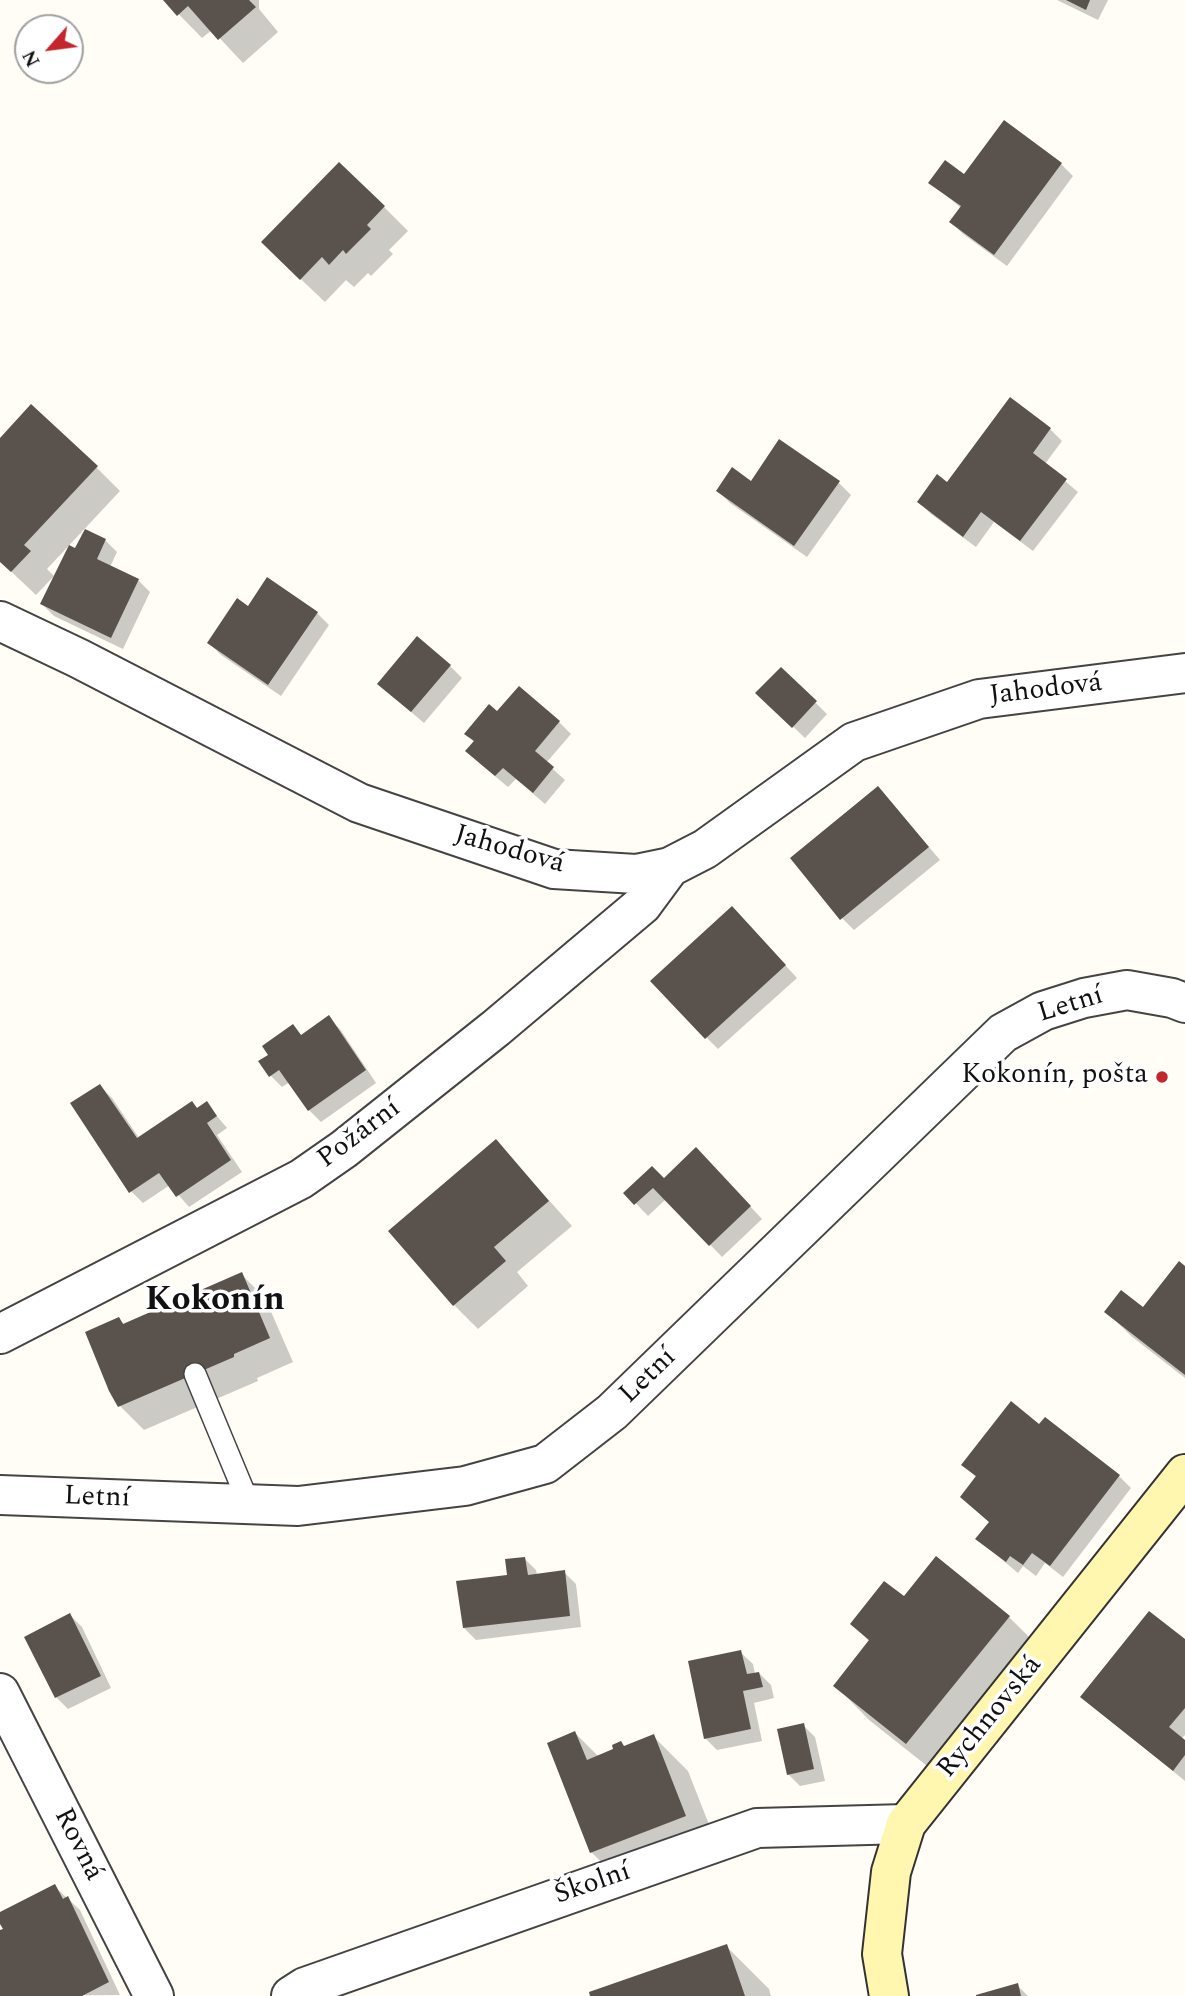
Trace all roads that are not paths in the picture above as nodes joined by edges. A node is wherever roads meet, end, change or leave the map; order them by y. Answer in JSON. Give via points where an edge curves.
{"nodes":[{"id":1,"x":0,"y":621,"type":"edge"},
{"id":2,"x":1185,"y":673,"type":"edge"},
{"id":3,"x":670,"y":867,"type":"junction"},
{"id":4,"x":1185,"y":1003,"type":"edge"},
{"id":5,"x":0,"y":1334,"type":"edge"},
{"id":6,"x":195,"y":1374,"type":"dead end"},
{"id":7,"x":1185,"y":1474,"type":"edge"},
{"id":8,"x":0,"y":1495,"type":"edge"},
{"id":9,"x":249,"y":1504,"type":"junction"},
{"id":10,"x":0,"y":1693,"type":"edge"},
{"id":11,"x":905,"y":1824,"type":"junction"},
{"id":12,"x":154,"y":1996,"type":"edge"},
{"id":13,"x":291,"y":1996,"type":"edge"},
{"id":14,"x":889,"y":1996,"type":"edge"}],
"edges":[{"from":1,"to":3,"type":"street","name":"Jahodová","via":[[359,803],[554,869],[636,874]]},
{"from":2,"to":3,"type":"street","name":"Jahodová","via":[[979,699],[854,742],[705,849]]},
{"from":3,"to":5,"type":"street","name":"Požární","via":[[642,905],[601,940],[301,1179]]},
{"from":4,"to":9,"type":"street","name":"Letní","via":[[1127,990],[1043,1011],[1003,1033],[612,1412],[545,1464],[465,1486],[298,1506]]},
{"from":6,"to":9,"type":"lane"},
{"from":7,"to":11,"type":"main road","name":"Rychnovská"},
{"from":8,"to":9,"type":"street","name":"Letní"},
{"from":10,"to":12,"type":"street","name":"Rovná"},
{"from":11,"to":13,"type":"street","name":"Školní","via":[[757,1828],[305,1987]]},
{"from":11,"to":14,"type":"main road","name":"Rychnovská","via":[[891,1872],[882,1954]]}]}
